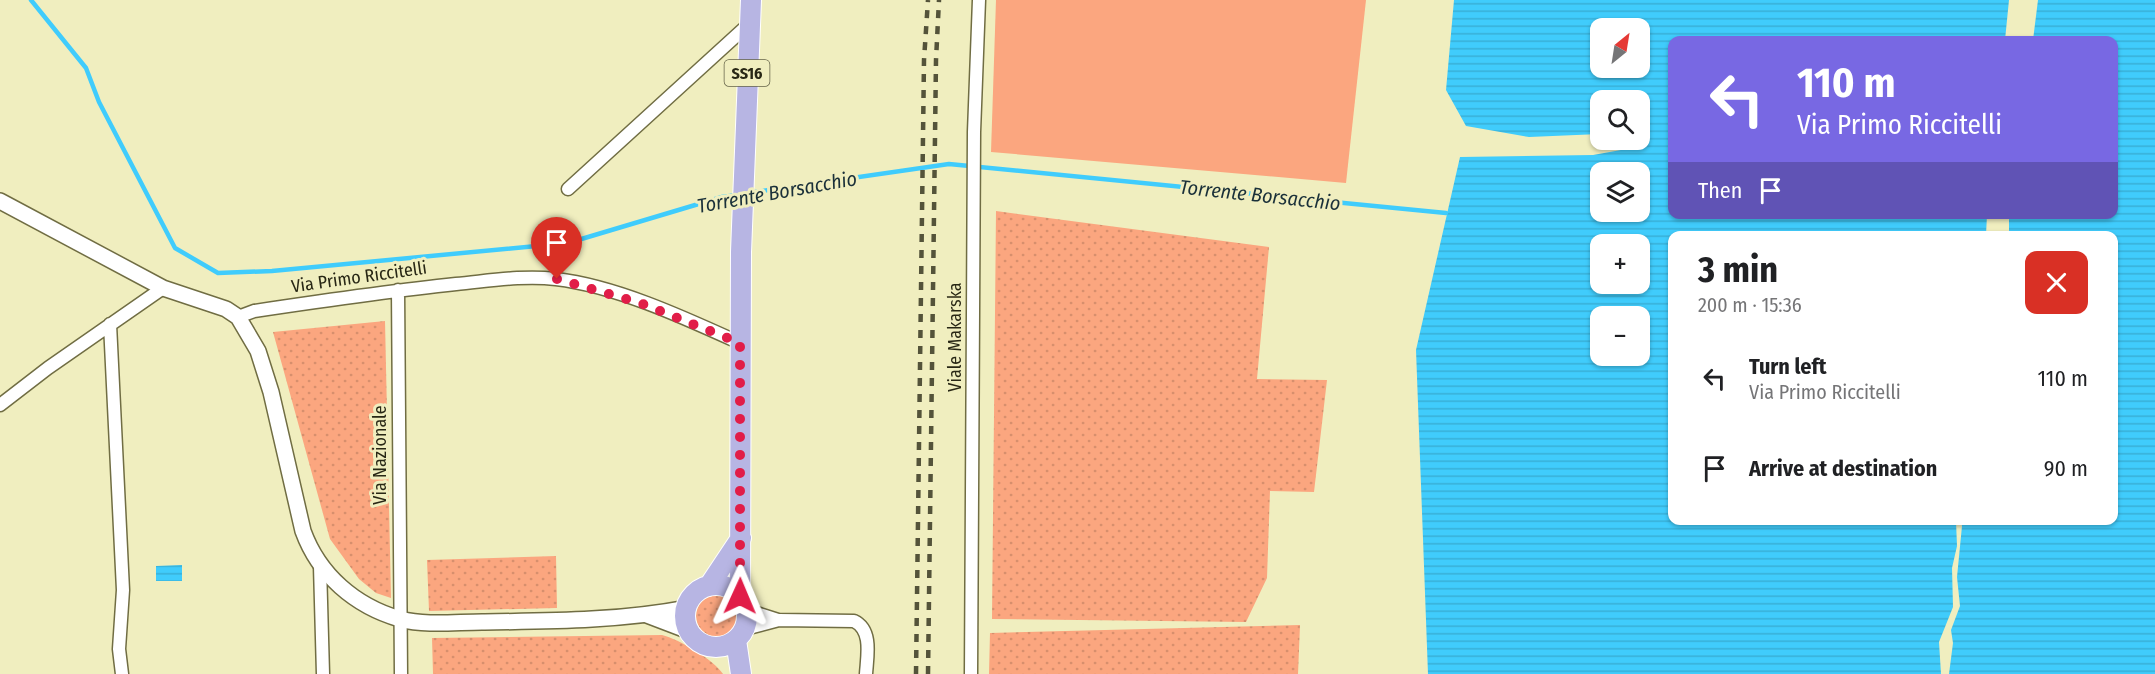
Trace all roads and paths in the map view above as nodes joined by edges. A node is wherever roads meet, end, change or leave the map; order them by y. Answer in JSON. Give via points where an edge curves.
{"nodes":[{"id":1,"x":751,"y":0,"type":"edge"},
{"id":2,"x":979,"y":0,"type":"edge"},
{"id":3,"x":749,"y":24,"type":"junction"},
{"id":4,"x":568,"y":189,"type":"dead end"},
{"id":5,"x":0,"y":201,"type":"edge"},
{"id":6,"x":163,"y":288,"type":"junction"},
{"id":7,"x":398,"y":290,"type":"junction"},
{"id":8,"x":238,"y":317,"type":"junction"},
{"id":9,"x":110,"y":324,"type":"junction"},
{"id":10,"x":740,"y":343,"type":"junction"},
{"id":11,"x":0,"y":405,"type":"edge"},
{"id":12,"x":741,"y":538,"type":"junction"},
{"id":13,"x":320,"y":566,"type":"junction"},
{"id":14,"x":709,"y":586,"type":"junction"},
{"id":15,"x":687,"y":608,"type":"junction"},
{"id":16,"x":647,"y":615,"type":"junction"},
{"id":17,"x":401,"y":619,"type":"junction"},
{"id":18,"x":779,"y":620,"type":"junction"},
{"id":19,"x":738,"y":625,"type":"junction"},
{"id":20,"x":689,"y":631,"type":"junction"},
{"id":21,"x":122,"y":674,"type":"edge"},
{"id":22,"x":323,"y":674,"type":"edge"},
{"id":23,"x":401,"y":674,"type":"edge"},
{"id":24,"x":740,"y":674,"type":"edge"},
{"id":25,"x":866,"y":674,"type":"edge"},
{"id":26,"x":971,"y":674,"type":"edge"}],
"edges":[{"from":1,"to":3,"type":"main road","number":"SS16"},
{"from":2,"to":26,"type":"street","name":"Viale Makarska","via":[[974,132]]},
{"from":3,"to":4,"type":"street"},
{"from":3,"to":10,"type":"main road","number":"SS16"},
{"from":5,"to":6,"type":"street"},
{"from":6,"to":8,"type":"street","via":[[226,309]]},
{"from":6,"to":9,"type":"street"},
{"from":7,"to":8,"type":"street","name":"Via Primo Riccitelli","via":[[254,311]]},
{"from":7,"to":10,"type":"street","name":"Via Primo Riccitelli","via":[[514,278],[557,279],[640,303]]},
{"from":7,"to":17,"type":"street","name":"Via Nazionale"},
{"from":8,"to":13,"type":"street","via":[[258,351],[272,392],[303,531]]},
{"from":9,"to":11,"type":"street"},
{"from":9,"to":21,"type":"street","via":[[123,590],[119,649]]},
{"from":10,"to":12,"type":"main road","number":"SS16"},
{"from":12,"to":14,"type":"main road"},
{"from":12,"to":19,"type":"main road","number":"SS16"},
{"from":13,"to":17,"type":"street","via":[[352,596]]},
{"from":13,"to":22,"type":"street"},
{"from":14,"to":15,"type":"main road","via":[[691,598]]},
{"from":14,"to":19,"type":"main road","via":[[726,587]]},
{"from":15,"to":16,"type":"street"},
{"from":15,"to":20,"type":"main road"},
{"from":16,"to":17,"type":"street","via":[[428,623]]},
{"from":16,"to":20,"type":"street"},
{"from":17,"to":23,"type":"street","name":"Via Nazionale"},
{"from":18,"to":19,"type":"street"},
{"from":18,"to":19,"type":"street"},
{"from":18,"to":25,"type":"street","via":[[858,623],[866,636]]},
{"from":19,"to":20,"type":"main road","via":[[702,644]]},
{"from":19,"to":24,"type":"main road","number":"SS16"}]}
